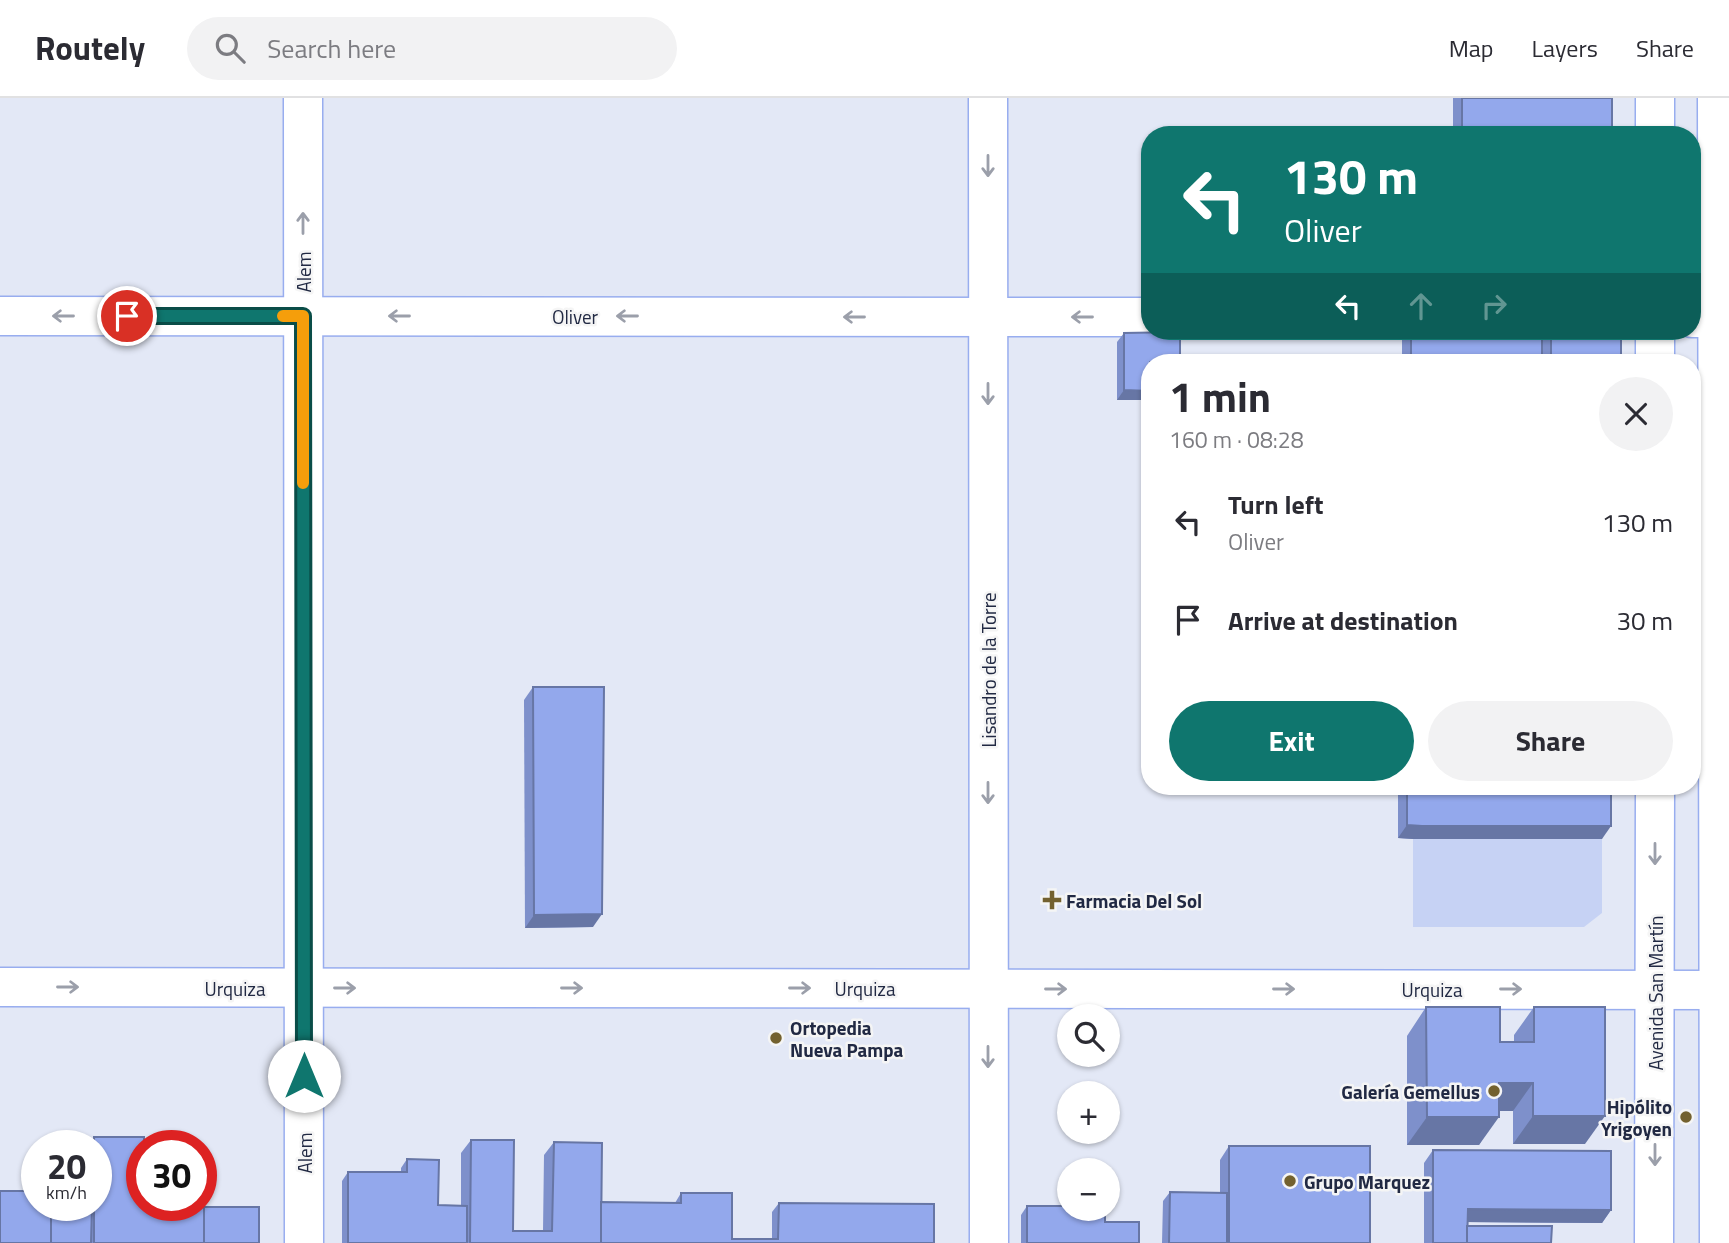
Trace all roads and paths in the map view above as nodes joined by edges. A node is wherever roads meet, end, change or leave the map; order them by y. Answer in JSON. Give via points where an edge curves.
{"nodes":[{"id":1,"x":303,"y":98,"type":"edge"},
{"id":2,"x":988,"y":98,"type":"edge"},
{"id":3,"x":1655,"y":98,"type":"edge"},
{"id":4,"x":1717,"y":98,"type":"edge"},
{"id":5,"x":1655,"y":126,"type":"edge"},
{"id":6,"x":0,"y":316,"type":"edge"},
{"id":7,"x":303,"y":316,"type":"junction"},
{"id":8,"x":988,"y":317,"type":"junction"},
{"id":9,"x":1141,"y":317,"type":"edge"},
{"id":10,"x":1713,"y":318,"type":"edge"},
{"id":11,"x":1655,"y":795,"type":"edge"},
{"id":12,"x":0,"y":988,"type":"edge"},
{"id":13,"x":304,"y":988,"type":"junction"},
{"id":14,"x":988,"y":989,"type":"junction"},
{"id":15,"x":1655,"y":989,"type":"junction"},
{"id":16,"x":1724,"y":990,"type":"edge"},
{"id":17,"x":304,"y":1243,"type":"edge"},
{"id":18,"x":989,"y":1243,"type":"edge"},
{"id":19,"x":1654,"y":1243,"type":"edge"},
{"id":20,"x":1719,"y":1243,"type":"edge"}],
"edges":[{"from":7,"to":1,"type":"street","name":"Alem","one_way":true},
{"from":2,"to":8,"type":"street","name":"Lisandro de la Torre","one_way":true},
{"from":3,"to":5,"type":"street"},
{"from":4,"to":10,"type":"street"},
{"from":7,"to":6,"type":"street","name":"Oliver","one_way":true},
{"from":8,"to":7,"type":"street","name":"Oliver","one_way":true},
{"from":7,"to":13,"type":"street","name":"Alem"},
{"from":9,"to":8,"type":"street","name":"Oliver","one_way":true},
{"from":8,"to":14,"type":"street","name":"Lisandro de la Torre","one_way":true},
{"from":10,"to":16,"type":"street"},
{"from":11,"to":15,"type":"street","name":"Avenida San Martín","one_way":true},
{"from":12,"to":13,"type":"street","name":"Urquiza","one_way":true},
{"from":13,"to":14,"type":"street","name":"Urquiza","one_way":true},
{"from":13,"to":17,"type":"street","name":"Alem"},
{"from":14,"to":15,"type":"street","name":"Urquiza","one_way":true},
{"from":14,"to":18,"type":"street","name":"Lisandro de la Torre","one_way":true},
{"from":15,"to":16,"type":"street","name":"Urquiza"},
{"from":15,"to":19,"type":"street","name":"Avenida San Martín","one_way":true},
{"from":16,"to":20,"type":"street"}]}
